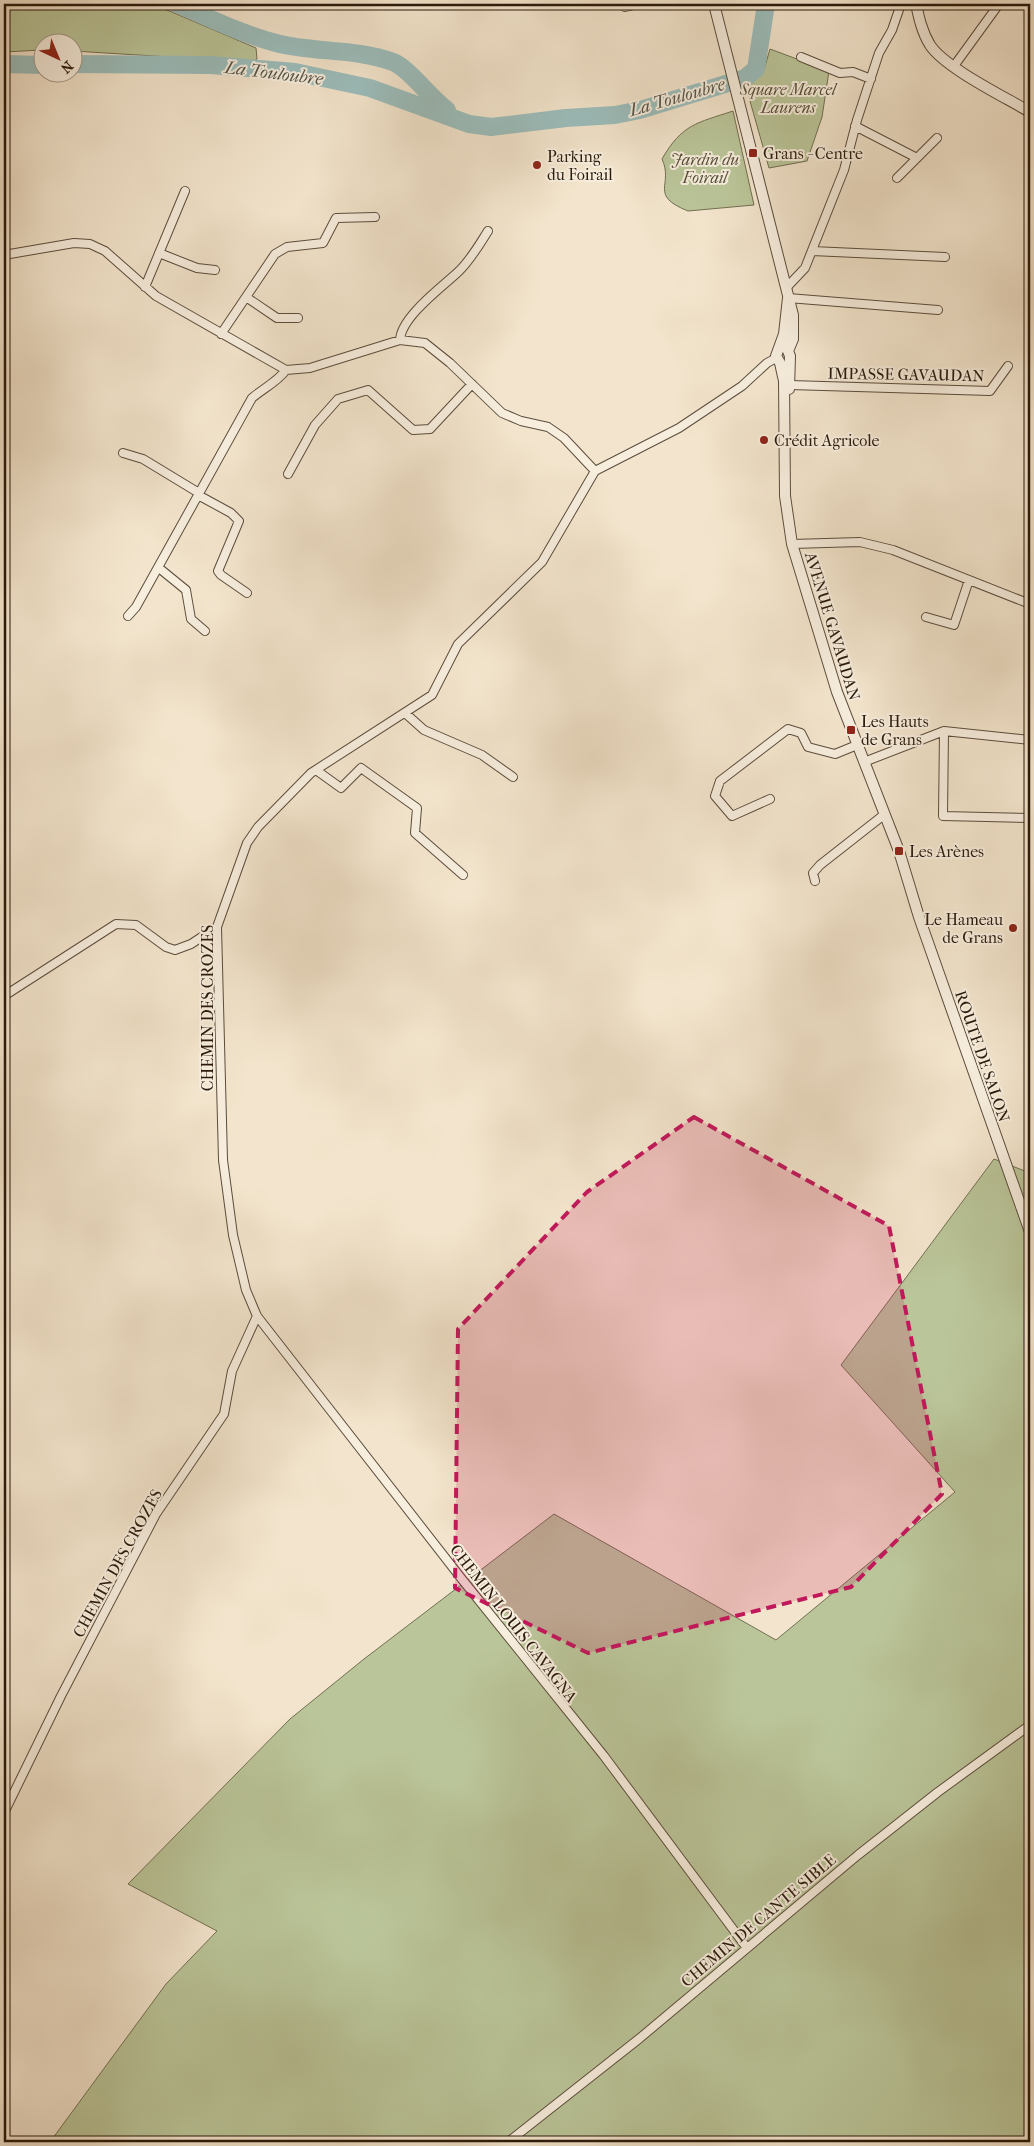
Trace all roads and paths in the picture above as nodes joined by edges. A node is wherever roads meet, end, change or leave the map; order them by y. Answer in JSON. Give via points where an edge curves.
{"nodes":[{"id":1,"x":638,"y":4,"type":"edge"},
{"id":2,"x":714,"y":4,"type":"edge"},
{"id":3,"x":901,"y":4,"type":"edge"},
{"id":4,"x":916,"y":4,"type":"edge"},
{"id":5,"x":998,"y":4,"type":"edge"},
{"id":6,"x":625,"y":7,"type":"dead end"},
{"id":7,"x":801,"y":57,"type":"dead end"},
{"id":8,"x":954,"y":66,"type":"junction"},
{"id":9,"x":871,"y":79,"type":"junction"},
{"id":10,"x":1030,"y":112,"type":"edge"},
{"id":11,"x":855,"y":126,"type":"junction"},
{"id":12,"x":937,"y":138,"type":"dead end"},
{"id":13,"x":917,"y":158,"type":"junction"},
{"id":14,"x":897,"y":178,"type":"dead end"},
{"id":15,"x":185,"y":191,"type":"dead end"},
{"id":16,"x":375,"y":217,"type":"dead end"},
{"id":17,"x":488,"y":231,"type":"dead end"},
{"id":18,"x":812,"y":250,"type":"junction"},
{"id":19,"x":159,"y":253,"type":"junction"},
{"id":20,"x":4,"y":255,"type":"edge"},
{"id":21,"x":944,"y":257,"type":"dead end"},
{"id":22,"x":215,"y":270,"type":"dead end"},
{"id":23,"x":145,"y":287,"type":"junction"},
{"id":24,"x":786,"y":288,"type":"junction"},
{"id":25,"x":246,"y":297,"type":"junction"},
{"id":26,"x":788,"y":298,"type":"junction"},
{"id":27,"x":938,"y":310,"type":"dead end"},
{"id":28,"x":298,"y":318,"type":"dead end"},
{"id":29,"x":221,"y":334,"type":"junction"},
{"id":30,"x":400,"y":340,"type":"junction"},
{"id":31,"x":783,"y":357,"type":"junction"},
{"id":32,"x":1008,"y":366,"type":"dead end"},
{"id":33,"x":286,"y":370,"type":"junction"},
{"id":34,"x":472,"y":384,"type":"junction"},
{"id":35,"x":790,"y":385,"type":"junction"},
{"id":36,"x":784,"y":422,"type":"junction"},
{"id":37,"x":123,"y":453,"type":"dead end"},
{"id":38,"x":595,"y":471,"type":"junction"},
{"id":39,"x":288,"y":474,"type":"dead end"},
{"id":40,"x":198,"y":494,"type":"junction"},
{"id":41,"x":792,"y":544,"type":"junction"},
{"id":42,"x":159,"y":568,"type":"junction"},
{"id":43,"x":969,"y":580,"type":"junction"},
{"id":44,"x":247,"y":593,"type":"dead end"},
{"id":45,"x":1030,"y":604,"type":"edge"},
{"id":46,"x":128,"y":616,"type":"dead end"},
{"id":47,"x":926,"y":617,"type":"dead end"},
{"id":48,"x":205,"y":631,"type":"dead end"},
{"id":49,"x":404,"y":713,"type":"junction"},
{"id":50,"x":944,"y":730,"type":"junction"},
{"id":51,"x":1030,"y":740,"type":"edge"},
{"id":52,"x":857,"y":745,"type":"junction"},
{"id":53,"x":864,"y":762,"type":"junction"},
{"id":54,"x":316,"y":770,"type":"junction"},
{"id":55,"x":513,"y":777,"type":"dead end"},
{"id":56,"x":770,"y":798,"type":"dead end"},
{"id":57,"x":885,"y":814,"type":"junction"},
{"id":58,"x":1030,"y":818,"type":"edge"},
{"id":59,"x":463,"y":876,"type":"dead end"},
{"id":60,"x":814,"y":881,"type":"dead end"},
{"id":61,"x":919,"y":917,"type":"joint"},
{"id":62,"x":217,"y":927,"type":"junction"},
{"id":63,"x":4,"y":996,"type":"edge"},
{"id":64,"x":1030,"y":1232,"type":"edge"},
{"id":65,"x":257,"y":1316,"type":"junction"},
{"id":66,"x":1030,"y":1725,"type":"edge"},
{"id":67,"x":4,"y":1813,"type":"edge"},
{"id":68,"x":747,"y":1948,"type":"junction"},
{"id":69,"x":508,"y":2142,"type":"edge"}],
"edges":[{"from":1,"to":6,"type":"street"},
{"from":2,"to":24,"type":"street"},
{"from":3,"to":9,"type":"street","via":[[892,30],[878,53]]},
{"from":4,"to":8,"type":"street","via":[[930,45]]},
{"from":5,"to":8,"type":"street"},
{"from":7,"to":9,"type":"street","via":[[840,73],[852,72]]},
{"from":8,"to":10,"type":"street"},
{"from":9,"to":11,"type":"street"},
{"from":11,"to":13,"type":"street"},
{"from":11,"to":18,"type":"street","via":[[844,170]]},
{"from":12,"to":13,"type":"street"},
{"from":13,"to":14,"type":"street"},
{"from":15,"to":19,"type":"street"},
{"from":16,"to":25,"type":"street","via":[[336,218],[323,243],[287,247],[278,252]]},
{"from":17,"to":30,"type":"street","via":[[458,272],[411,318],[400,333]]},
{"from":18,"to":21,"type":"street"},
{"from":18,"to":24,"type":"street","via":[[800,276]]},
{"from":19,"to":22,"type":"street","via":[[197,268]]},
{"from":19,"to":23,"type":"street"},
{"from":20,"to":23,"type":"street","via":[[74,243],[90,244],[105,251]]},
{"from":23,"to":29,"type":"street"},
{"from":24,"to":26,"type":"street"},
{"from":25,"to":28,"type":"street","via":[[277,318]]},
{"from":25,"to":29,"type":"street"},
{"from":26,"to":27,"type":"street"},
{"from":26,"to":31,"type":"street"},
{"from":29,"to":33,"type":"street"},
{"from":30,"to":33,"type":"street","via":[[310,368]]},
{"from":30,"to":34,"type":"street","via":[[425,343]]},
{"from":31,"to":35,"type":"street","name":"AVENUE GAVAUDAN"},
{"from":31,"to":36,"type":"street","name":"AVENUE GAVAUDAN"},
{"from":31,"to":38,"type":"street","via":[[767,363],[742,386],[679,428]]},
{"from":32,"to":35,"type":"street","name":"IMPASSE GAVAUDAN","via":[[990,390]]},
{"from":33,"to":40,"type":"street","via":[[278,380],[252,398]]},
{"from":34,"to":38,"type":"street","via":[[502,413],[548,427],[564,438]]},
{"from":34,"to":39,"type":"street","via":[[430,429],[413,430],[368,390],[338,399],[315,425]]},
{"from":35,"to":36,"type":"street","name":"AVENUE GAVAUDAN"},
{"from":36,"to":41,"type":"street","name":"AVENUE GAVAUDAN","via":[[785,496]]},
{"from":37,"to":40,"type":"street","via":[[143,459]]},
{"from":38,"to":49,"type":"street","name":"CHEMIN DES CROZES","via":[[542,562],[458,644],[432,695]]},
{"from":40,"to":42,"type":"street"},
{"from":40,"to":44,"type":"street","via":[[239,521],[218,570],[221,576]]},
{"from":41,"to":43,"type":"street","via":[[860,542],[893,550]]},
{"from":41,"to":52,"type":"street","name":"AVENUE GAVAUDAN","via":[[837,692]]},
{"from":42,"to":46,"type":"street"},
{"from":42,"to":48,"type":"street","via":[[186,590],[191,619]]},
{"from":43,"to":45,"type":"street"},
{"from":43,"to":47,"type":"street","via":[[954,625]]},
{"from":49,"to":54,"type":"street","name":"CHEMIN DES CROZES"},
{"from":49,"to":55,"type":"street","via":[[424,730],[482,755]]},
{"from":50,"to":51,"type":"street"},
{"from":50,"to":53,"type":"street"},
{"from":50,"to":58,"type":"street","via":[[943,816]]},
{"from":52,"to":53,"type":"street","name":"AVENUE GAVAUDAN"},
{"from":52,"to":56,"type":"street","via":[[835,754],[808,747],[801,732],[788,729],[720,781],[715,796],[732,816]]},
{"from":53,"to":57,"type":"street","name":"AVENUE GAVAUDAN"},
{"from":54,"to":59,"type":"street","via":[[341,788],[362,768],[417,808],[415,833]]},
{"from":54,"to":62,"type":"street","name":"CHEMIN DES CROZES","via":[[258,827],[247,843]]},
{"from":57,"to":60,"type":"street","via":[[815,869]]},
{"from":57,"to":61,"type":"street","name":"AVENUE GAVAUDAN"},
{"from":61,"to":64,"type":"street","name":"ROUTE DE SALON"},
{"from":62,"to":63,"type":"street","via":[[175,950],[136,925],[116,924]]},
{"from":62,"to":65,"type":"street","name":"CHEMIN DES CROZES","via":[[223,1160],[234,1235],[246,1290]]},
{"from":65,"to":67,"type":"street","name":"CHEMIN DES CROZES","via":[[232,1371],[224,1414],[156,1514]]},
{"from":65,"to":68,"type":"street","name":"CHEMIN LOUIS CAVAGNA","via":[[604,1756]]},
{"from":66,"to":68,"type":"street","name":"CHEMIN DE CANTE SIBLE","via":[[858,1855]]},
{"from":68,"to":69,"type":"street","name":"CHEMIN DE CANTE SIBLE"}]}
